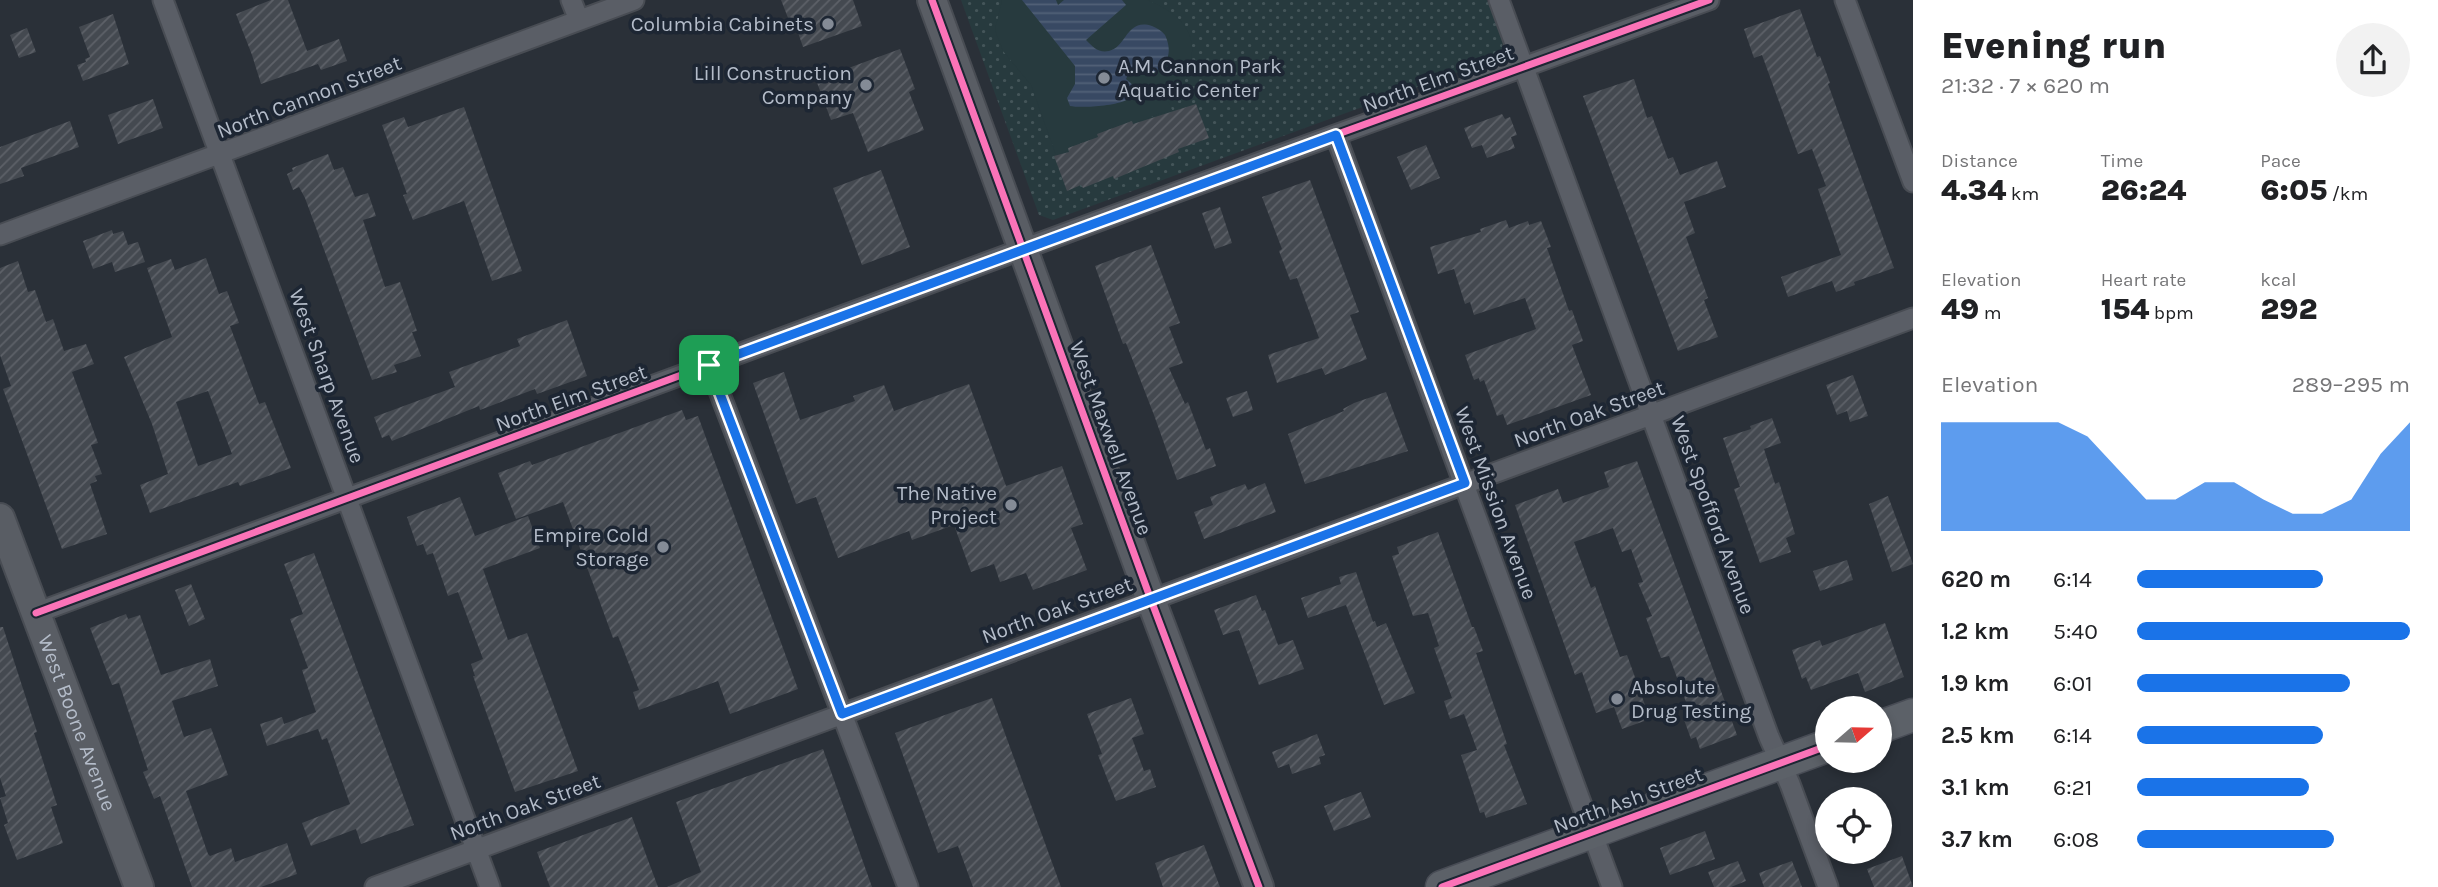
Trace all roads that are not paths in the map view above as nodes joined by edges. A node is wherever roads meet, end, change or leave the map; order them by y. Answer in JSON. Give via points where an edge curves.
{"nodes":[{"id":1,"x":163,"y":0,"type":"edge"},
{"id":2,"x":571,"y":0,"type":"edge"},
{"id":3,"x":634,"y":0,"type":"edge"},
{"id":4,"x":932,"y":0,"type":"edge"},
{"id":5,"x":1499,"y":0,"type":"edge"},
{"id":6,"x":1709,"y":0,"type":"edge"},
{"id":7,"x":1845,"y":0,"type":"edge"},
{"id":8,"x":579,"y":20,"type":"junction"},
{"id":9,"x":1524,"y":66,"type":"junction"},
{"id":10,"x":1336,"y":135,"type":"junction"},
{"id":11,"x":221,"y":155,"type":"junction"},
{"id":12,"x":1913,"y":182,"type":"edge"},
{"id":13,"x":0,"y":235,"type":"edge"},
{"id":14,"x":1023,"y":249,"type":"junction"},
{"id":15,"x":1913,"y":318,"type":"edge"},
{"id":16,"x":709,"y":365,"type":"junction"},
{"id":17,"x":1653,"y":415,"type":"junction"},
{"id":18,"x":1465,"y":483,"type":"junction"},
{"id":19,"x":349,"y":499,"type":"junction"},
{"id":20,"x":0,"y":518,"type":"edge"},
{"id":21,"x":1151,"y":600,"type":"junction"},
{"id":22,"x":36,"y":613,"type":"junction"},
{"id":23,"x":842,"y":714,"type":"junction"},
{"id":24,"x":1913,"y":715,"type":"edge"},
{"id":25,"x":1892,"y":723,"type":"edge"},
{"id":26,"x":1815,"y":750,"type":"edge"},
{"id":27,"x":1781,"y":763,"type":"junction"},
{"id":28,"x":1592,"y":832,"type":"junction"},
{"id":29,"x":477,"y":850,"type":"junction"},
{"id":30,"x":139,"y":887,"type":"edge"},
{"id":31,"x":374,"y":887,"type":"edge"},
{"id":32,"x":490,"y":887,"type":"edge"},
{"id":33,"x":908,"y":887,"type":"edge"},
{"id":34,"x":1259,"y":887,"type":"edge"},
{"id":35,"x":1442,"y":887,"type":"edge"},
{"id":36,"x":1612,"y":887,"type":"edge"},
{"id":37,"x":1828,"y":887,"type":"edge"}],
"edges":[{"from":1,"to":11,"type":"street","name":"West Sharp Avenue"},
{"from":2,"to":8,"type":"street"},
{"from":3,"to":8,"type":"street","name":"North Cannon Street"},
{"from":4,"to":14,"type":"street","name":"West Maxwell Avenue"},
{"from":5,"to":9,"type":"street","name":"West Spofford Avenue"},
{"from":6,"to":9,"type":"street","name":"North Elm Street"},
{"from":7,"to":12,"type":"street"},
{"from":8,"to":11,"type":"street","name":"North Cannon Street"},
{"from":9,"to":10,"type":"street","name":"North Elm Street"},
{"from":9,"to":17,"type":"street","name":"West Spofford Avenue"},
{"from":10,"to":14,"type":"street","name":"North Elm Street"},
{"from":10,"to":18,"type":"street","name":"West Mission Avenue"},
{"from":11,"to":13,"type":"street","name":"North Cannon Street"},
{"from":11,"to":19,"type":"street","name":"West Sharp Avenue"},
{"from":14,"to":16,"type":"street","name":"North Elm Street"},
{"from":14,"to":21,"type":"street","name":"West Maxwell Avenue"},
{"from":15,"to":17,"type":"street","name":"North Oak Street"},
{"from":16,"to":19,"type":"street","name":"North Elm Street"},
{"from":16,"to":23,"type":"street"},
{"from":17,"to":18,"type":"street","name":"North Oak Street"},
{"from":17,"to":27,"type":"street","name":"West Spofford Avenue"},
{"from":18,"to":21,"type":"street","name":"North Oak Street"},
{"from":18,"to":28,"type":"street","name":"West Mission Avenue"},
{"from":19,"to":22,"type":"street","name":"North Elm Street"},
{"from":19,"to":29,"type":"street","name":"West Sharp Avenue"},
{"from":20,"to":22,"type":"street","name":"West Boone Avenue"},
{"from":21,"to":23,"type":"street","name":"North Oak Street"},
{"from":21,"to":34,"type":"street","name":"West Maxwell Avenue"},
{"from":22,"to":30,"type":"street","name":"West Boone Avenue"},
{"from":23,"to":29,"type":"street","name":"North Oak Street"},
{"from":23,"to":33,"type":"street"},
{"from":24,"to":25,"type":"main road"},
{"from":26,"to":27,"type":"main road","name":"North Ash Street"},
{"from":27,"to":28,"type":"main road","name":"North Ash Street"},
{"from":27,"to":37,"type":"street","name":"West Spofford Avenue"},
{"from":28,"to":35,"type":"main road","name":"North Ash Street"},
{"from":28,"to":36,"type":"street","name":"West Mission Avenue"},
{"from":29,"to":31,"type":"street","name":"North Oak Street"},
{"from":29,"to":32,"type":"street","name":"West Sharp Avenue"}]}
